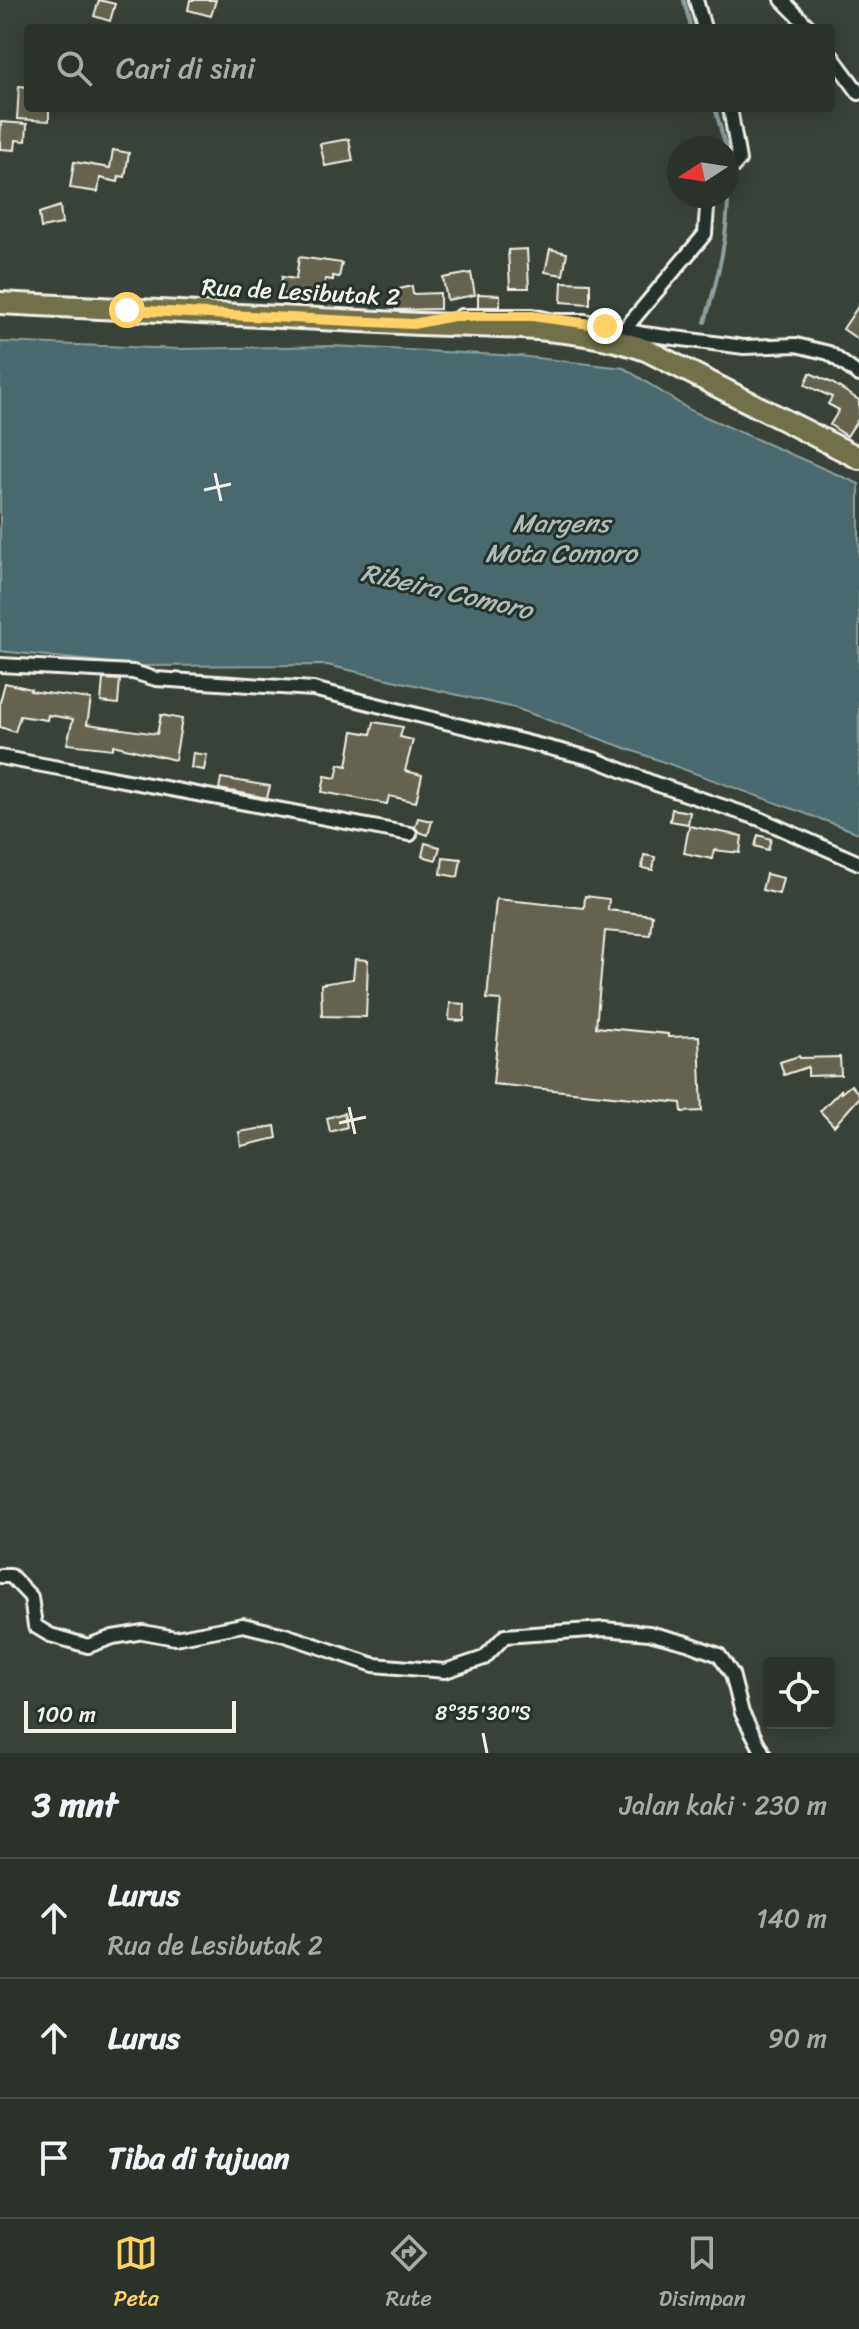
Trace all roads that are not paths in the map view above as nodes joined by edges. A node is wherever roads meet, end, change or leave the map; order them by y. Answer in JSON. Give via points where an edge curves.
{"nodes":[{"id":1,"x":696,"y":0,"type":"edge"},
{"id":2,"x":782,"y":0,"type":"edge"},
{"id":3,"x":703,"y":24,"type":"edge"},
{"id":4,"x":806,"y":24,"type":"edge"},
{"id":5,"x":835,"y":60,"type":"edge"},
{"id":6,"x":859,"y":93,"type":"edge"},
{"id":7,"x":731,"y":112,"type":"edge"},
{"id":8,"x":735,"y":136,"type":"edge"},
{"id":9,"x":707,"y":208,"type":"edge"},
{"id":10,"x":0,"y":303,"type":"edge"},
{"id":11,"x":413,"y":324,"type":"junction"},
{"id":12,"x":624,"y":330,"type":"junction"},
{"id":13,"x":859,"y":375,"type":"edge"},
{"id":14,"x":859,"y":458,"type":"edge"},
{"id":15,"x":0,"y":665,"type":"edge"},
{"id":16,"x":0,"y":757,"type":"edge"},
{"id":17,"x":410,"y":834,"type":"dead end"},
{"id":18,"x":859,"y":863,"type":"edge"},
{"id":19,"x":0,"y":1576,"type":"edge"},
{"id":20,"x":763,"y":1753,"type":"edge"}],
"edges":[{"from":1,"to":3,"type":"street"},
{"from":2,"to":4,"type":"street"},
{"from":5,"to":6,"type":"street"},
{"from":7,"to":8,"type":"street"},
{"from":9,"to":12,"type":"street","via":[[705,234]]},
{"from":10,"to":11,"type":"main road","name":"Rua de Lesibutak 2"},
{"from":11,"to":12,"type":"street","via":[[453,316],[532,316]]},
{"from":11,"to":14,"type":"main road","name":"Rua de Lesibutak 2","via":[[617,340]]},
{"from":12,"to":13,"type":"street","via":[[744,347],[796,345],[829,353]]},
{"from":15,"to":18,"type":"street","via":[[313,689],[594,759],[760,819]]},
{"from":16,"to":17,"type":"street"},
{"from":19,"to":20,"type":"street","via":[[11,1576],[31,1597],[35,1626],[88,1646],[143,1632],[175,1638],[243,1625],[374,1665],[445,1671],[484,1658],[505,1636],[604,1629],[649,1633],[719,1655],[732,1674],[742,1713]]}]}
